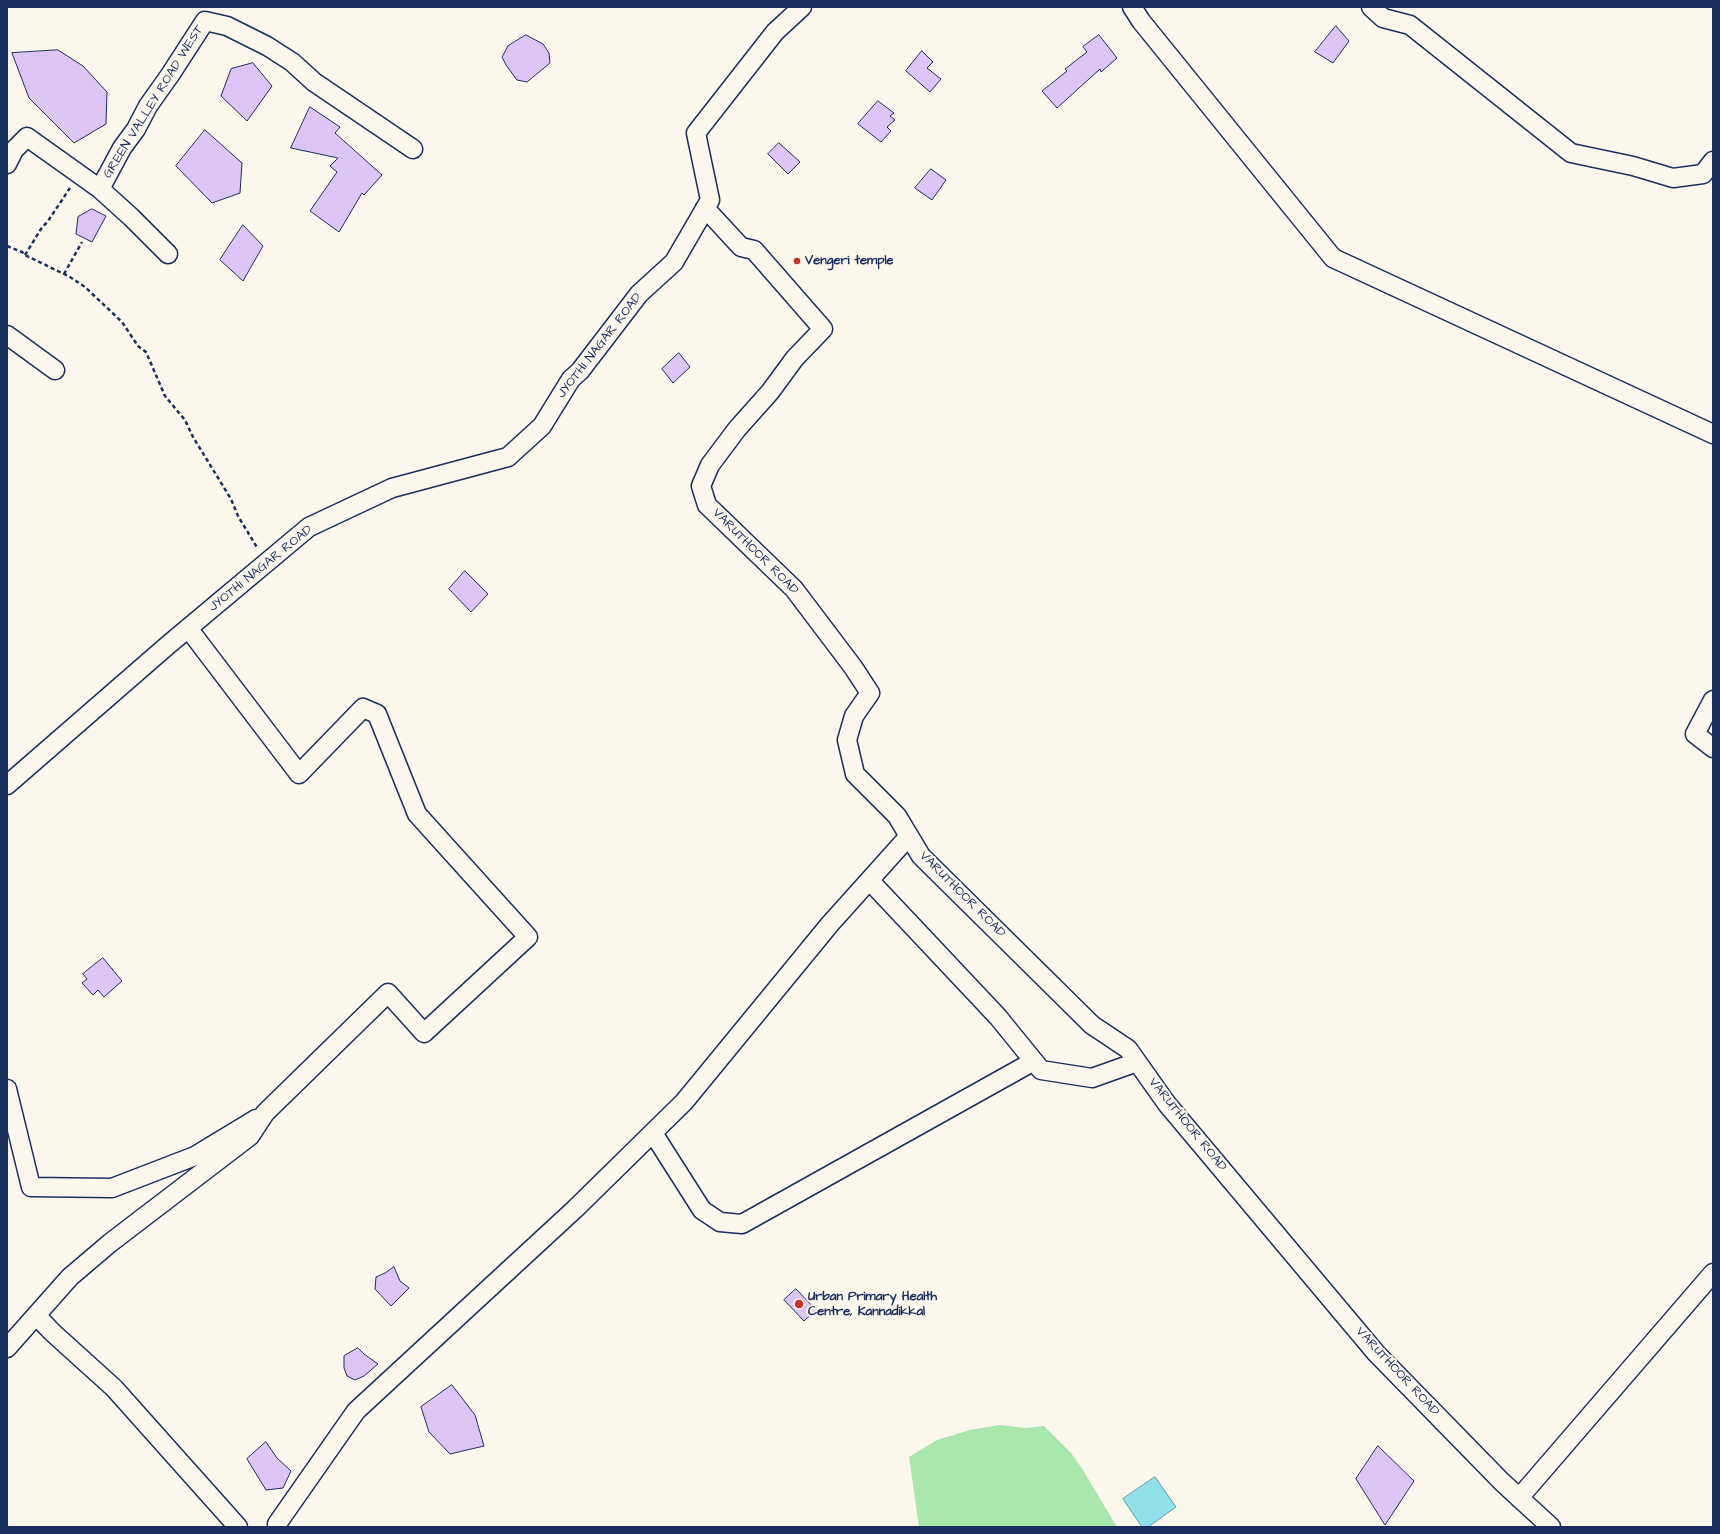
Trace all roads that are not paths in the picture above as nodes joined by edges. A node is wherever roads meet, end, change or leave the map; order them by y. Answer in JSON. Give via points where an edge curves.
{"nodes":[{"id":1,"x":802,"y":7,"type":"edge"},
{"id":2,"x":1132,"y":7,"type":"edge"},
{"id":3,"x":1371,"y":7,"type":"edge"},
{"id":4,"x":413,"y":149,"type":"dead end"},
{"id":5,"x":1713,"y":161,"type":"edge"},
{"id":6,"x":7,"y":164,"type":"edge"},
{"id":7,"x":100,"y":189,"type":"junction"},
{"id":8,"x":705,"y":208,"type":"junction"},
{"id":9,"x":168,"y":254,"type":"dead end"},
{"id":10,"x":7,"y":335,"type":"edge"},
{"id":11,"x":55,"y":370,"type":"dead end"},
{"id":12,"x":1713,"y":434,"type":"edge"},
{"id":13,"x":188,"y":628,"type":"junction"},
{"id":14,"x":1713,"y":700,"type":"edge"},
{"id":15,"x":1713,"y":748,"type":"edge"},
{"id":16,"x":7,"y":785,"type":"edge"},
{"id":17,"x":909,"y":836,"type":"junction"},
{"id":18,"x":870,"y":881,"type":"junction"},
{"id":19,"x":1034,"y":1062,"type":"junction"},
{"id":20,"x":1137,"y":1062,"type":"junction"},
{"id":21,"x":7,"y":1089,"type":"edge"},
{"id":22,"x":265,"y":1113,"type":"junction"},
{"id":23,"x":11,"y":1124,"type":"edge"},
{"id":24,"x":653,"y":1133,"type":"junction"},
{"id":25,"x":1713,"y":1273,"type":"edge"},
{"id":26,"x":36,"y":1315,"type":"junction"},
{"id":27,"x":7,"y":1348,"type":"edge"},
{"id":28,"x":1519,"y":1498,"type":"junction"},
{"id":29,"x":277,"y":1524,"type":"dead end"},
{"id":30,"x":238,"y":1527,"type":"edge"},
{"id":31,"x":1551,"y":1527,"type":"edge"}],
"edges":[{"from":1,"to":8,"type":"street","name":"JYOTHI NAGAR ROAD","via":[[775,32],[696,133],[710,200]]},
{"from":2,"to":12,"type":"street","via":[[1333,258]]},
{"from":3,"to":5,"type":"street","via":[[1383,18],[1410,25],[1572,153],[1633,166],[1673,178],[1702,174]]},
{"from":4,"to":7,"type":"street","name":"GREEN VALLEY ROAD WEST","via":[[314,82],[292,62],[267,46],[227,26],[205,21],[148,106]]},
{"from":6,"to":7,"type":"street","via":[[14,150],[27,137]]},
{"from":7,"to":9,"type":"street"},
{"from":8,"to":13,"type":"street","name":"JYOTHI NAGAR ROAD","via":[[674,262],[639,294],[572,379],[542,426],[508,457],[392,488],[309,527]]},
{"from":8,"to":17,"type":"street","name":"VARUTHOOR ROAD","via":[[741,247],[754,250],[824,329],[795,358],[770,392],[737,429],[710,465],[701,486],[708,505],[794,588],[870,693],[854,716],[847,740],[855,774],[897,816]]},
{"from":10,"to":11,"type":"street"},
{"from":13,"to":16,"type":"street","name":"JYOTHI NAGAR ROAD"},
{"from":13,"to":22,"type":"street","via":[[299,774],[364,708],[377,714],[418,814],[528,937],[424,1033],[388,993]]},
{"from":14,"to":15,"type":"street","via":[[1695,734]]},
{"from":17,"to":18,"type":"street"},
{"from":17,"to":20,"type":"street","name":"VARUTHOOR ROAD","via":[[921,856],[1092,1025],[1128,1050]]},
{"from":18,"to":19,"type":"street","via":[[998,1017]]},
{"from":18,"to":24,"type":"street","via":[[825,930],[684,1102]]},
{"from":19,"to":20,"type":"street","via":[[1041,1070],[1092,1078]]},
{"from":19,"to":24,"type":"street","via":[[742,1224],[720,1222],[702,1210]]},
{"from":20,"to":28,"type":"street","name":"VARUTHOOR ROAD","via":[[1167,1104],[1376,1353]]},
{"from":21,"to":23,"type":"street"},
{"from":22,"to":23,"type":"street","via":[[195,1156],[112,1188],[31,1187]]},
{"from":22,"to":26,"type":"street","via":[[250,1136],[90,1260],[70,1277]]},
{"from":24,"to":29,"type":"street","via":[[575,1209],[356,1411]]},
{"from":25,"to":28,"type":"street"},
{"from":26,"to":27,"type":"street"},
{"from":26,"to":30,"type":"street","via":[[114,1388]]},
{"from":28,"to":31,"type":"street","name":"VARUTHOOR ROAD"}]}
